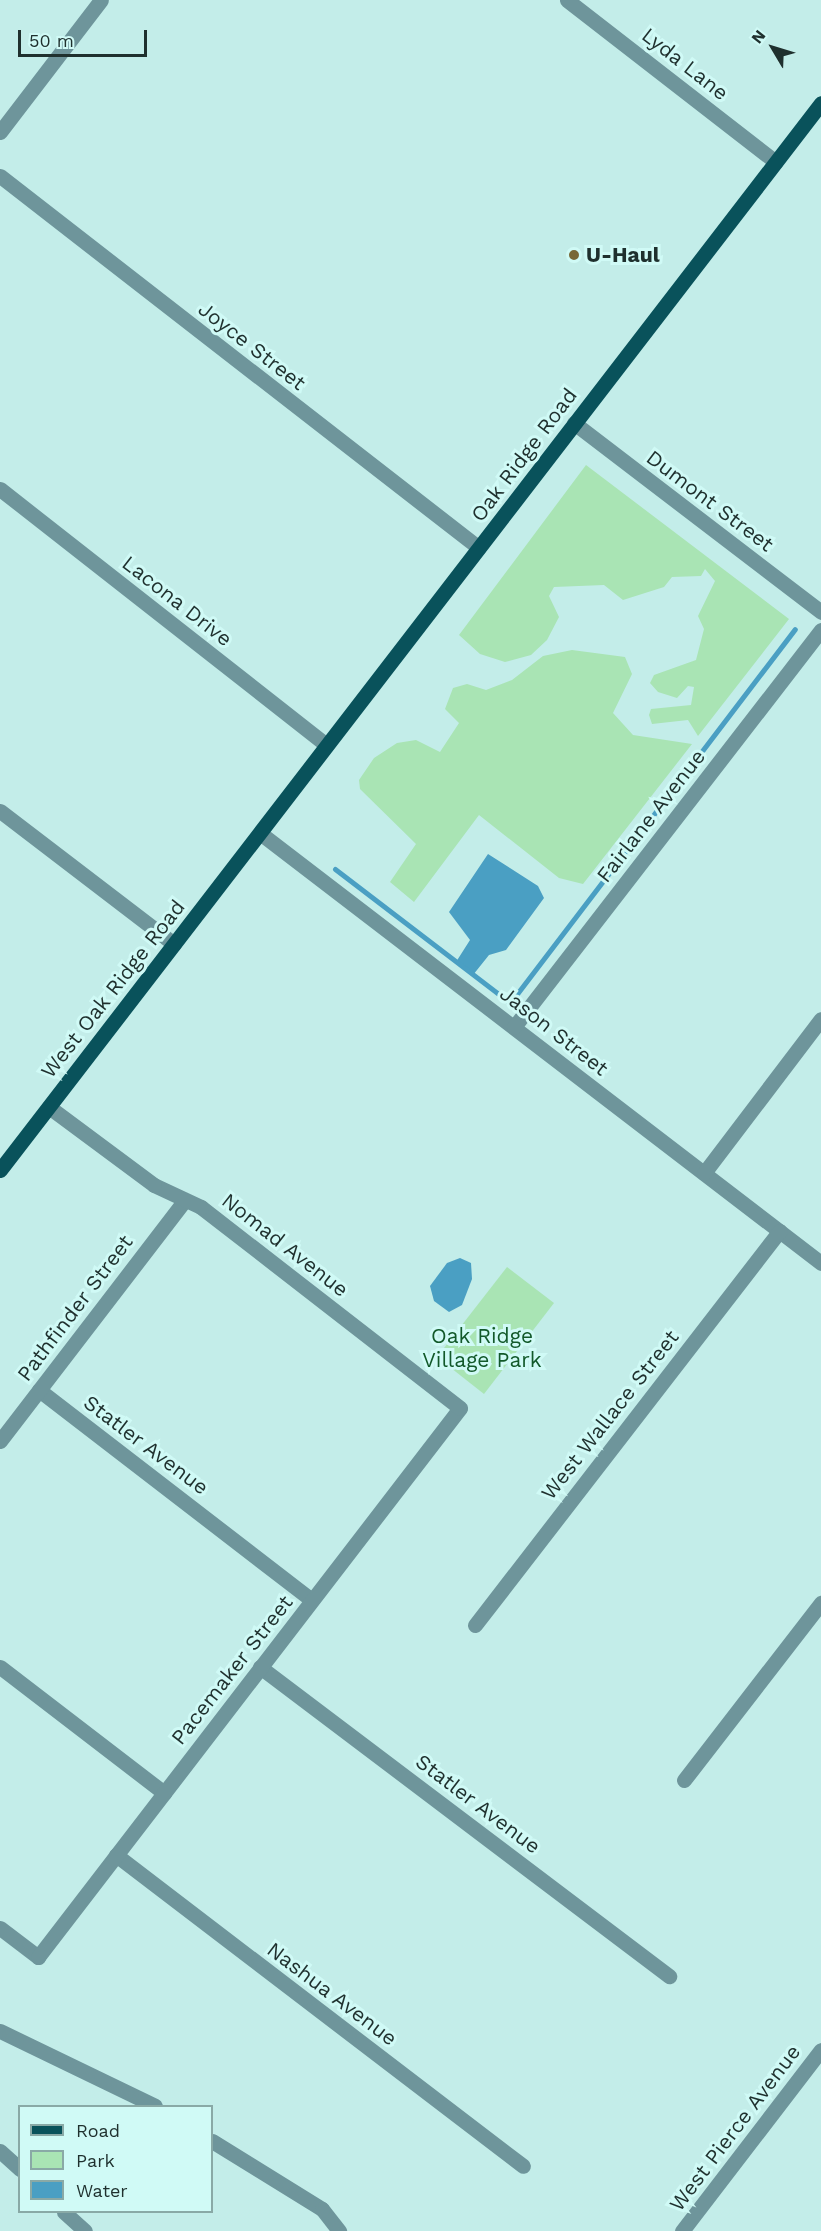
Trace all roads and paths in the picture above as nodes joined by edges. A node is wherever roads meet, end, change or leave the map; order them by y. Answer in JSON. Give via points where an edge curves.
{"nodes":[{"id":1,"x":101,"y":0,"type":"edge"},
{"id":2,"x":567,"y":0,"type":"edge"},
{"id":3,"x":821,"y":103,"type":"edge"},
{"id":4,"x":0,"y":132,"type":"edge"},
{"id":5,"x":776,"y":162,"type":"junction"},
{"id":6,"x":0,"y":177,"type":"edge"},
{"id":7,"x":574,"y":423,"type":"junction"},
{"id":8,"x":0,"y":489,"type":"edge"},
{"id":9,"x":479,"y":548,"type":"junction"},
{"id":10,"x":821,"y":612,"type":"edge"},
{"id":11,"x":821,"y":630,"type":"edge"},
{"id":12,"x":327,"y":745,"type":"junction"},
{"id":13,"x":0,"y":811,"type":"edge"},
{"id":14,"x":260,"y":833,"type":"junction"},
{"id":15,"x":174,"y":944,"type":"junction"},
{"id":16,"x":821,"y":1019,"type":"edge"},
{"id":17,"x":514,"y":1027,"type":"junction"},
{"id":18,"x":49,"y":1107,"type":"junction"},
{"id":19,"x":0,"y":1170,"type":"edge"},
{"id":20,"x":704,"y":1173,"type":"junction"},
{"id":21,"x":184,"y":1201,"type":"junction"},
{"id":22,"x":779,"y":1231,"type":"junction"},
{"id":23,"x":821,"y":1263,"type":"edge"},
{"id":24,"x":39,"y":1390,"type":"junction"},
{"id":25,"x":460,"y":1408,"type":"joint"},
{"id":26,"x":0,"y":1441,"type":"edge"},
{"id":27,"x":312,"y":1600,"type":"junction"},
{"id":28,"x":821,"y":1603,"type":"edge"},
{"id":29,"x":475,"y":1625,"type":"dead end"},
{"id":30,"x":0,"y":1667,"type":"edge"},
{"id":31,"x":261,"y":1667,"type":"junction"},
{"id":32,"x":684,"y":1780,"type":"dead end"},
{"id":33,"x":164,"y":1793,"type":"junction"},
{"id":34,"x":116,"y":1855,"type":"junction"},
{"id":35,"x":0,"y":1928,"type":"edge"},
{"id":36,"x":669,"y":1976,"type":"dead end"},
{"id":37,"x":0,"y":2031,"type":"edge"},
{"id":38,"x":821,"y":2050,"type":"edge"},
{"id":39,"x":152,"y":2105,"type":"edge"},
{"id":40,"x":213,"y":2142,"type":"edge"},
{"id":41,"x":0,"y":2151,"type":"edge"},
{"id":42,"x":523,"y":2166,"type":"dead end"},
{"id":43,"x":18,"y":2167,"type":"edge"},
{"id":44,"x":66,"y":2213,"type":"edge"},
{"id":45,"x":85,"y":2231,"type":"edge"},
{"id":46,"x":339,"y":2231,"type":"edge"},
{"id":47,"x":682,"y":2231,"type":"edge"}],
"edges":[{"from":1,"to":4,"type":"street"},
{"from":2,"to":5,"type":"street","name":"Lyda Lane"},
{"from":3,"to":5,"type":"main road","name":"Oak Ridge Road"},
{"from":5,"to":7,"type":"main road","name":"Oak Ridge Road"},
{"from":6,"to":9,"type":"street","name":"Joyce Street"},
{"from":7,"to":9,"type":"main road","name":"Oak Ridge Road"},
{"from":7,"to":10,"type":"street","name":"Dumont Street"},
{"from":8,"to":12,"type":"street","name":"Lacona Drive"},
{"from":9,"to":12,"type":"main road","name":"Oak Ridge Road"},
{"from":11,"to":17,"type":"street","name":"Fairlane Avenue"},
{"from":12,"to":14,"type":"main road","name":"Oak Ridge Road"},
{"from":13,"to":15,"type":"street"},
{"from":14,"to":15,"type":"main road","name":"West Oak Ridge Road"},
{"from":14,"to":17,"type":"street","name":"Jason Street"},
{"from":15,"to":18,"type":"main road","name":"West Oak Ridge Road"},
{"from":16,"to":20,"type":"street"},
{"from":17,"to":20,"type":"street","name":"Jason Street"},
{"from":18,"to":19,"type":"main road","name":"West Oak Ridge Road"},
{"from":18,"to":21,"type":"street","name":"Nomad Avenue"},
{"from":20,"to":22,"type":"street","name":"Jason Street"},
{"from":21,"to":24,"type":"street","name":"Pathfinder Street"},
{"from":21,"to":25,"type":"street","name":"Nomad Avenue","via":[[201,1207]]},
{"from":22,"to":23,"type":"street","name":"Jason Street"},
{"from":22,"to":29,"type":"street","name":"West Wallace Street"},
{"from":24,"to":26,"type":"street","name":"Pathfinder Street"},
{"from":24,"to":27,"type":"street","name":"Statler Avenue"},
{"from":25,"to":27,"type":"street","name":"Pacemaker Street"},
{"from":27,"to":31,"type":"street","name":"Pacemaker Street"},
{"from":28,"to":32,"type":"street"},
{"from":30,"to":33,"type":"street"},
{"from":31,"to":33,"type":"street","name":"Pacemaker Street"},
{"from":31,"to":36,"type":"street","name":"Statler Avenue"},
{"from":33,"to":34,"type":"street","name":"Pacemaker Street"},
{"from":34,"to":35,"type":"street","name":"Pacemaker Street","via":[[38,1957]]},
{"from":34,"to":42,"type":"street","name":"Nashua Avenue"},
{"from":37,"to":39,"type":"street"},
{"from":38,"to":47,"type":"street","name":"West Pierce Avenue"},
{"from":40,"to":46,"type":"street","via":[[322,2209]]},
{"from":41,"to":43,"type":"street"},
{"from":44,"to":45,"type":"street"}]}
